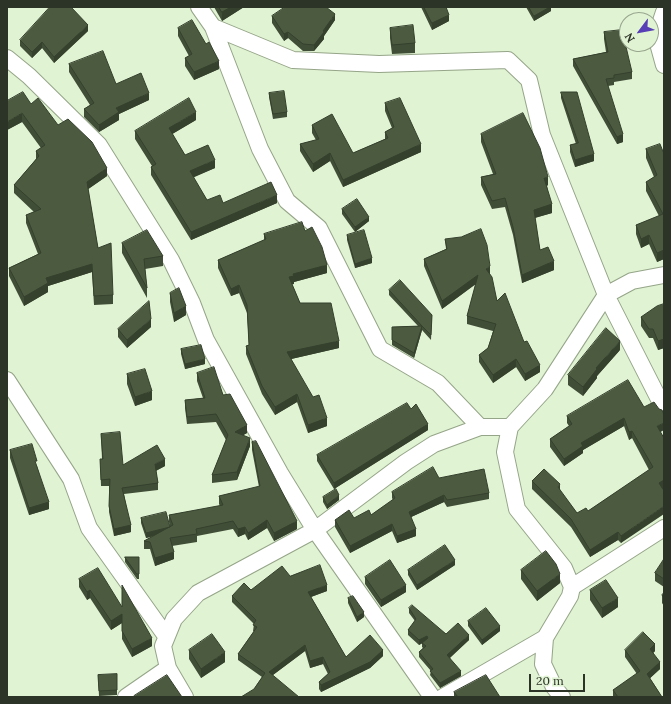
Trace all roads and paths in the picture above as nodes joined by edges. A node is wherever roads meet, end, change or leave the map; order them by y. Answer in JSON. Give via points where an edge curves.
{"nodes":[{"id":1,"x":199,"y":7,"type":"edge"},
{"id":2,"x":664,"y":12,"type":"edge"},
{"id":3,"x":213,"y":27,"type":"junction"},
{"id":4,"x":7,"y":58,"type":"edge"},
{"id":5,"x":664,"y":65,"type":"edge"},
{"id":6,"x":664,"y":275,"type":"edge"},
{"id":7,"x":606,"y":295,"type":"junction"},
{"id":8,"x":7,"y":380,"type":"edge"},
{"id":9,"x":664,"y":409,"type":"edge"},
{"id":10,"x":480,"y":427,"type":"junction"},
{"id":11,"x":510,"y":427,"type":"junction"},
{"id":12,"x":664,"y":528,"type":"edge"},
{"id":13,"x":315,"y":530,"type":"junction"},
{"id":14,"x":572,"y":587,"type":"junction"},
{"id":15,"x":166,"y":636,"type":"junction"},
{"id":16,"x":545,"y":638,"type":"junction"},
{"id":17,"x":168,"y":668,"type":"junction"},
{"id":18,"x":126,"y":697,"type":"edge"},
{"id":19,"x":185,"y":697,"type":"edge"},
{"id":20,"x":432,"y":697,"type":"edge"},
{"id":21,"x":443,"y":697,"type":"edge"},
{"id":22,"x":562,"y":697,"type":"edge"}],
"edges":[{"from":1,"to":3,"type":"street"},
{"from":2,"to":5,"type":"street","via":[[656,36]]},
{"from":3,"to":7,"type":"street","via":[[293,60],[379,64],[508,60],[530,80],[542,135]]},
{"from":3,"to":10,"type":"street","via":[[260,149],[287,201],[319,228],[380,349],[438,383]]},
{"from":4,"to":13,"type":"street","via":[[29,76],[99,145],[171,260],[192,303],[206,340]]},
{"from":6,"to":7,"type":"street","via":[[632,281]]},
{"from":7,"to":9,"type":"street"},
{"from":7,"to":11,"type":"street","via":[[545,389]]},
{"from":8,"to":15,"type":"street","via":[[71,479],[90,528]]},
{"from":10,"to":11,"type":"street"},
{"from":10,"to":13,"type":"street","via":[[434,444]]},
{"from":11,"to":14,"type":"street","via":[[505,452],[517,509],[564,568]]},
{"from":12,"to":14,"type":"street"},
{"from":13,"to":15,"type":"street","via":[[198,593],[174,619]]},
{"from":13,"to":20,"type":"street"},
{"from":14,"to":16,"type":"street","via":[[570,596]]},
{"from":15,"to":17,"type":"street","via":[[163,646]]},
{"from":16,"to":21,"type":"street"},
{"from":16,"to":22,"type":"street","via":[[543,664]]},
{"from":17,"to":18,"type":"street"},
{"from":17,"to":19,"type":"street"}]}
